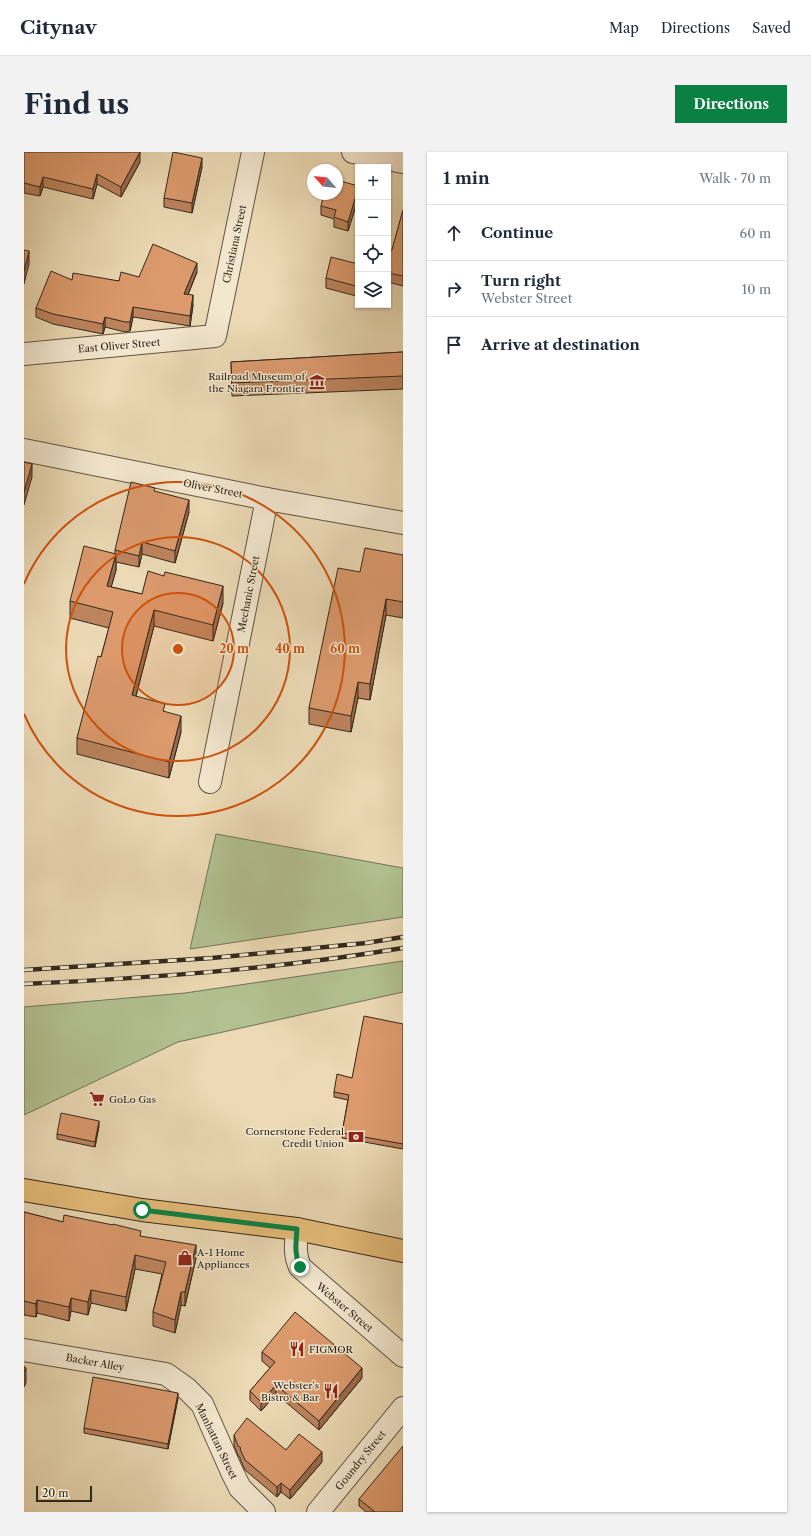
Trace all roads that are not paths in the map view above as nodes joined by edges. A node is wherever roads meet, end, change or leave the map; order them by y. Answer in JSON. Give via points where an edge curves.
{"nodes":[{"id":1,"x":253,"y":152,"type":"edge"},
{"id":2,"x":353,"y":152,"type":"edge"},
{"id":3,"x":403,"y":162,"type":"edge"},
{"id":4,"x":214,"y":336,"type":"joint"},
{"id":5,"x":24,"y":354,"type":"edge"},
{"id":6,"x":24,"y":450,"type":"edge"},
{"id":7,"x":267,"y":499,"type":"junction"},
{"id":8,"x":403,"y":523,"type":"edge"},
{"id":9,"x":210,"y":782,"type":"dead end"},
{"id":10,"x":24,"y":1190,"type":"edge"},
{"id":11,"x":297,"y":1229,"type":"junction"},
{"id":12,"x":403,"y":1251,"type":"edge"},
{"id":13,"x":24,"y":1350,"type":"edge"},
{"id":14,"x":403,"y":1356,"type":"edge"},
{"id":15,"x":166,"y":1374,"type":"joint"},
{"id":16,"x":403,"y":1408,"type":"edge"},
{"id":17,"x":264,"y":1512,"type":"edge"},
{"id":18,"x":318,"y":1512,"type":"edge"}],
"edges":[{"from":1,"to":4,"type":"street","name":"Christiana Street"},
{"from":2,"to":3,"type":"street"},
{"from":4,"to":5,"type":"street","name":"East Oliver Street"},
{"from":6,"to":7,"type":"street","name":"Oliver Street"},
{"from":7,"to":8,"type":"street","name":"Oliver Street"},
{"from":7,"to":9,"type":"street","name":"Mechanic Street"},
{"from":10,"to":11,"type":"main road","via":[[142,1210]]},
{"from":11,"to":12,"type":"main road"},
{"from":11,"to":14,"type":"street","name":"Webster Street","via":[[295,1250],[300,1267]]},
{"from":13,"to":15,"type":"street","name":"Backer Alley"},
{"from":15,"to":17,"type":"street","name":"Manhattan Street","via":[[202,1404],[240,1488]]},
{"from":16,"to":18,"type":"street","name":"Goundry Street"}]}
